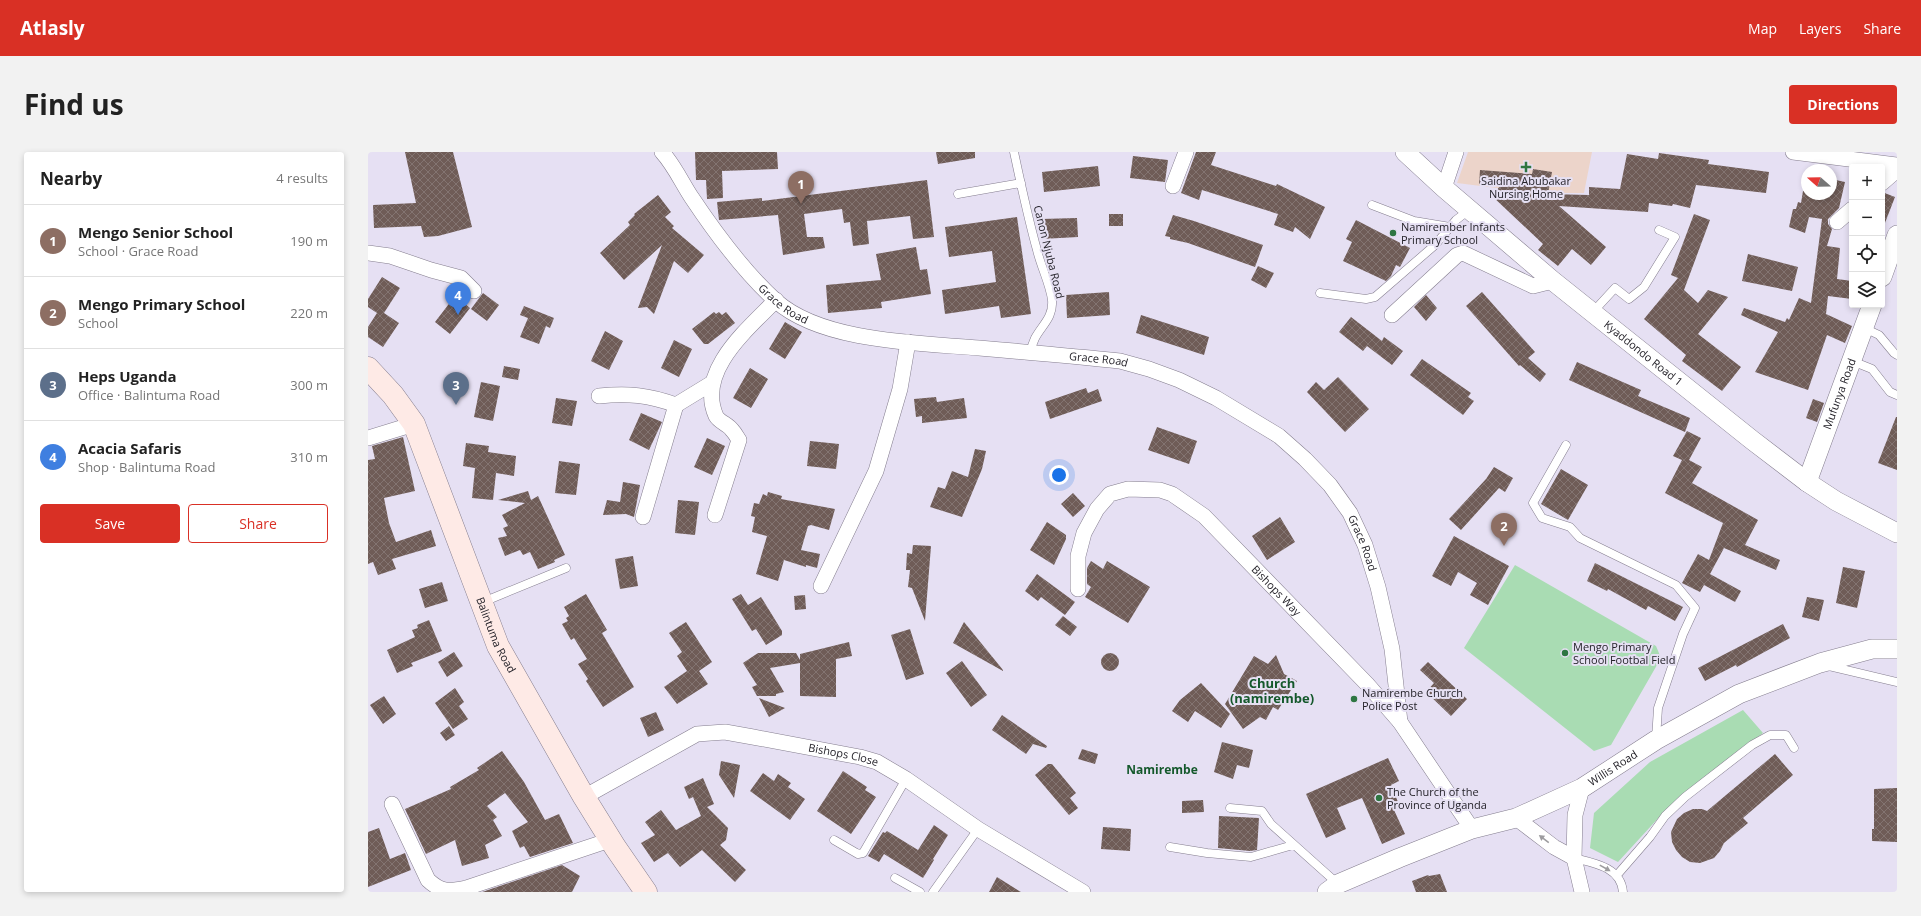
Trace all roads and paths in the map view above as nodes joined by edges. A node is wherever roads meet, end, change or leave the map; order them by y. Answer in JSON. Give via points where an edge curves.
{"nodes":[{"id":1,"x":662,"y":152,"type":"edge"},
{"id":2,"x":1014,"y":152,"type":"edge"},
{"id":3,"x":1186,"y":152,"type":"edge"},
{"id":4,"x":1405,"y":152,"type":"edge"},
{"id":5,"x":1456,"y":152,"type":"edge"},
{"id":6,"x":1792,"y":152,"type":"edge"},
{"id":7,"x":1897,"y":165,"type":"edge"},
{"id":8,"x":1897,"y":170,"type":"edge"},
{"id":9,"x":1885,"y":180,"type":"edge"},
{"id":10,"x":1021,"y":183,"type":"junction"},
{"id":11,"x":1173,"y":186,"type":"dead end"},
{"id":12,"x":1444,"y":188,"type":"junction"},
{"id":13,"x":958,"y":194,"type":"dead end"},
{"id":14,"x":1372,"y":205,"type":"dead end"},
{"id":15,"x":1469,"y":210,"type":"junction"},
{"id":16,"x":1849,"y":212,"type":"edge"},
{"id":17,"x":1837,"y":222,"type":"dead end"},
{"id":18,"x":1450,"y":227,"type":"junction"},
{"id":19,"x":1659,"y":230,"type":"dead end"},
{"id":20,"x":1897,"y":235,"type":"edge"},
{"id":21,"x":368,"y":253,"type":"edge"},
{"id":22,"x":1884,"y":272,"type":"edge"},
{"id":23,"x":1552,"y":281,"type":"junction"},
{"id":24,"x":474,"y":292,"type":"dead end"},
{"id":25,"x":1320,"y":293,"type":"dead end"},
{"id":26,"x":776,"y":300,"type":"junction"},
{"id":27,"x":1871,"y":308,"type":"edge"},
{"id":28,"x":1592,"y":313,"type":"junction"},
{"id":29,"x":1392,"y":315,"type":"dead end"},
{"id":30,"x":1864,"y":328,"type":"junction"},
{"id":31,"x":908,"y":342,"type":"junction"},
{"id":32,"x":1031,"y":352,"type":"junction"},
{"id":33,"x":1897,"y":355,"type":"edge"},
{"id":34,"x":1852,"y":361,"type":"junction"},
{"id":35,"x":368,"y":368,"type":"edge"},
{"id":36,"x":712,"y":383,"type":"junction"},
{"id":37,"x":1897,"y":395,"type":"edge"},
{"id":38,"x":599,"y":396,"type":"dead end"},
{"id":39,"x":676,"y":405,"type":"junction"},
{"id":40,"x":414,"y":424,"type":"junction"},
{"id":41,"x":368,"y":438,"type":"edge"},
{"id":42,"x":1566,"y":445,"type":"dead end"},
{"id":43,"x":1807,"y":482,"type":"junction"},
{"id":44,"x":714,"y":515,"type":"dead end"},
{"id":45,"x":643,"y":517,"type":"dead end"},
{"id":46,"x":1897,"y":533,"type":"edge"},
{"id":47,"x":566,"y":568,"type":"dead end"},
{"id":48,"x":821,"y":586,"type":"dead end"},
{"id":49,"x":1078,"y":589,"type":"dead end"},
{"id":50,"x":482,"y":603,"type":"junction"},
{"id":51,"x":1897,"y":649,"type":"edge"},
{"id":52,"x":1820,"y":664,"type":"junction"},
{"id":53,"x":1897,"y":682,"type":"edge"},
{"id":54,"x":1400,"y":722,"type":"junction"},
{"id":55,"x":1656,"y":740,"type":"junction"},
{"id":56,"x":1794,"y":748,"type":"dead end"},
{"id":57,"x":906,"y":779,"type":"junction"},
{"id":58,"x":1582,"y":788,"type":"junction"},
{"id":59,"x":584,"y":797,"type":"junction"},
{"id":60,"x":392,"y":804,"type":"dead end"},
{"id":61,"x":1230,"y":808,"type":"dead end"},
{"id":62,"x":1516,"y":818,"type":"junction"},
{"id":63,"x":978,"y":829,"type":"junction"},
{"id":64,"x":1472,"y":829,"type":"junction"},
{"id":65,"x":610,"y":840,"type":"junction"},
{"id":66,"x":834,"y":840,"type":"dead end"},
{"id":67,"x":1293,"y":845,"type":"junction"},
{"id":68,"x":1170,"y":847,"type":"dead end"},
{"id":69,"x":1574,"y":858,"type":"junction"},
{"id":70,"x":1617,"y":875,"type":"junction"},
{"id":71,"x":895,"y":878,"type":"dead end"},
{"id":72,"x":1332,"y":888,"type":"edge"},
{"id":73,"x":436,"y":891,"type":"edge"},
{"id":74,"x":646,"y":892,"type":"edge"},
{"id":75,"x":920,"y":892,"type":"edge"},
{"id":76,"x":933,"y":892,"type":"edge"},
{"id":77,"x":1083,"y":892,"type":"edge"},
{"id":78,"x":1582,"y":892,"type":"edge"},
{"id":79,"x":1623,"y":892,"type":"edge"}],
"edges":[{"from":1,"to":26,"type":"street","name":"Grace Road","via":[[724,244]]},
{"from":2,"to":10,"type":"lane","name":"Canon Njuba Road"},
{"from":3,"to":11,"type":"street"},
{"from":4,"to":12,"type":"street","name":"Kyaddondo Road 1"},
{"from":5,"to":12,"type":"street"},
{"from":6,"to":7,"type":"street"},
{"from":8,"to":9,"type":"street"},
{"from":10,"to":13,"type":"lane"},
{"from":10,"to":32,"type":"lane","name":"Canon Njuba Road","via":[[1052,301],[1049,319],[1036,335]]},
{"from":12,"to":15,"type":"street","name":"Kyaddondo Road 1"},
{"from":14,"to":18,"type":"lane","via":[[1414,221]]},
{"from":15,"to":18,"type":"lane"},
{"from":15,"to":23,"type":"street","name":"Kyaddondo Road 1"},
{"from":16,"to":17,"type":"street"},
{"from":18,"to":25,"type":"lane","via":[[1434,245],[1375,297],[1366,299]]},
{"from":19,"to":28,"type":"lane","via":[[1675,237],[1644,287],[1629,299],[1615,288]]},
{"from":20,"to":22,"type":"street"},
{"from":21,"to":24,"type":"street","via":[[390,256],[461,278]]},
{"from":23,"to":28,"type":"street","name":"Kyaddondo Road 1"},
{"from":23,"to":29,"type":"street","via":[[1533,286],[1463,253],[1457,254]]},
{"from":26,"to":31,"type":"street","name":"Grace Road","via":[[811,323],[839,332]]},
{"from":26,"to":36,"type":"street","via":[[729,349]]},
{"from":27,"to":30,"type":"street","name":"Mufunya Road"},
{"from":28,"to":43,"type":"street","name":"Kyaddondo Road 1"},
{"from":30,"to":33,"type":"lane","via":[[1879,335]]},
{"from":30,"to":34,"type":"street","name":"Mufunya Road"},
{"from":31,"to":32,"type":"street","name":"Grace Road"},
{"from":31,"to":48,"type":"street","via":[[900,389],[876,471]]},
{"from":32,"to":54,"type":"street","name":"Grace Road","via":[[1120,361],[1179,380],[1216,398],[1279,436],[1305,459],[1330,485],[1350,513],[1365,545],[1380,594],[1392,649]]},
{"from":34,"to":37,"type":"lane","via":[[1872,369],[1890,392]]},
{"from":34,"to":43,"type":"street","name":"Mufunya Road"},
{"from":35,"to":40,"type":"main road","name":"Balintuma Road","via":[[394,395]]},
{"from":36,"to":39,"type":"street"},
{"from":36,"to":44,"type":"street","via":[[712,401],[716,418],[732,429],[738,440]]},
{"from":38,"to":39,"type":"street","via":[[626,394],[656,397]]},
{"from":39,"to":45,"type":"street"},
{"from":40,"to":41,"type":"street"},
{"from":40,"to":50,"type":"main road","name":"Balintuma Road"},
{"from":42,"to":55,"type":"lane","via":[[1532,503],[1542,518],[1570,527],[1580,538],[1676,585],[1695,608],[1683,634],[1658,708]]},
{"from":43,"to":46,"type":"street","name":"Kyaddondo Road 1","via":[[1836,501]]},
{"from":47,"to":50,"type":"lane"},
{"from":49,"to":54,"type":"street","name":"Bishops Way","via":[[1078,556],[1084,533],[1097,509],[1110,494],[1128,489],[1160,490],[1172,494],[1204,516],[1367,684]]},
{"from":50,"to":59,"type":"main road","name":"Balintuma Road","via":[[498,646]]},
{"from":51,"to":52,"type":"street","name":"Willis Road","via":[[1872,649]]},
{"from":52,"to":53,"type":"lane"},
{"from":52,"to":55,"type":"street","name":"Willis Road","via":[[1739,694]]},
{"from":54,"to":64,"type":"street","name":"Bishops Way"},
{"from":55,"to":58,"type":"street","name":"Willis Road"},
{"from":56,"to":70,"type":"lane","via":[[1786,735],[1770,735],[1752,744],[1665,816]]},
{"from":57,"to":59,"type":"street","name":"Bishops Close","via":[[878,762],[860,757],[710,732],[697,734]]},
{"from":57,"to":63,"type":"street","name":"Bishops Close"},
{"from":57,"to":66,"type":"lane","via":[[863,853],[858,854]]},
{"from":58,"to":62,"type":"street","name":"Willis Road"},
{"from":58,"to":69,"type":"street","via":[[1575,815]]},
{"from":59,"to":65,"type":"main road","name":"Balintuma Road"},
{"from":60,"to":73,"type":"street","via":[[428,880]]},
{"from":61,"to":67,"type":"lane","via":[[1262,811],[1271,824]]},
{"from":62,"to":64,"type":"street","name":"Willis Road"},
{"from":69,"to":62,"type":"street","one_way":true,"via":[[1554,847]]},
{"from":63,"to":76,"type":"lane"},
{"from":63,"to":77,"type":"street","name":"Bishops Close"},
{"from":64,"to":72,"type":"street","name":"Willis Road"},
{"from":65,"to":73,"type":"street","via":[[459,890]]},
{"from":65,"to":74,"type":"main road","name":"Balintuma Road"},
{"from":67,"to":68,"type":"lane","via":[[1251,857]]},
{"from":67,"to":72,"type":"lane"},
{"from":69,"to":70,"type":"lane","one_way":true,"via":[[1602,865]]},
{"from":69,"to":78,"type":"street"},
{"from":70,"to":79,"type":"lane"},
{"from":71,"to":75,"type":"lane"}]}
